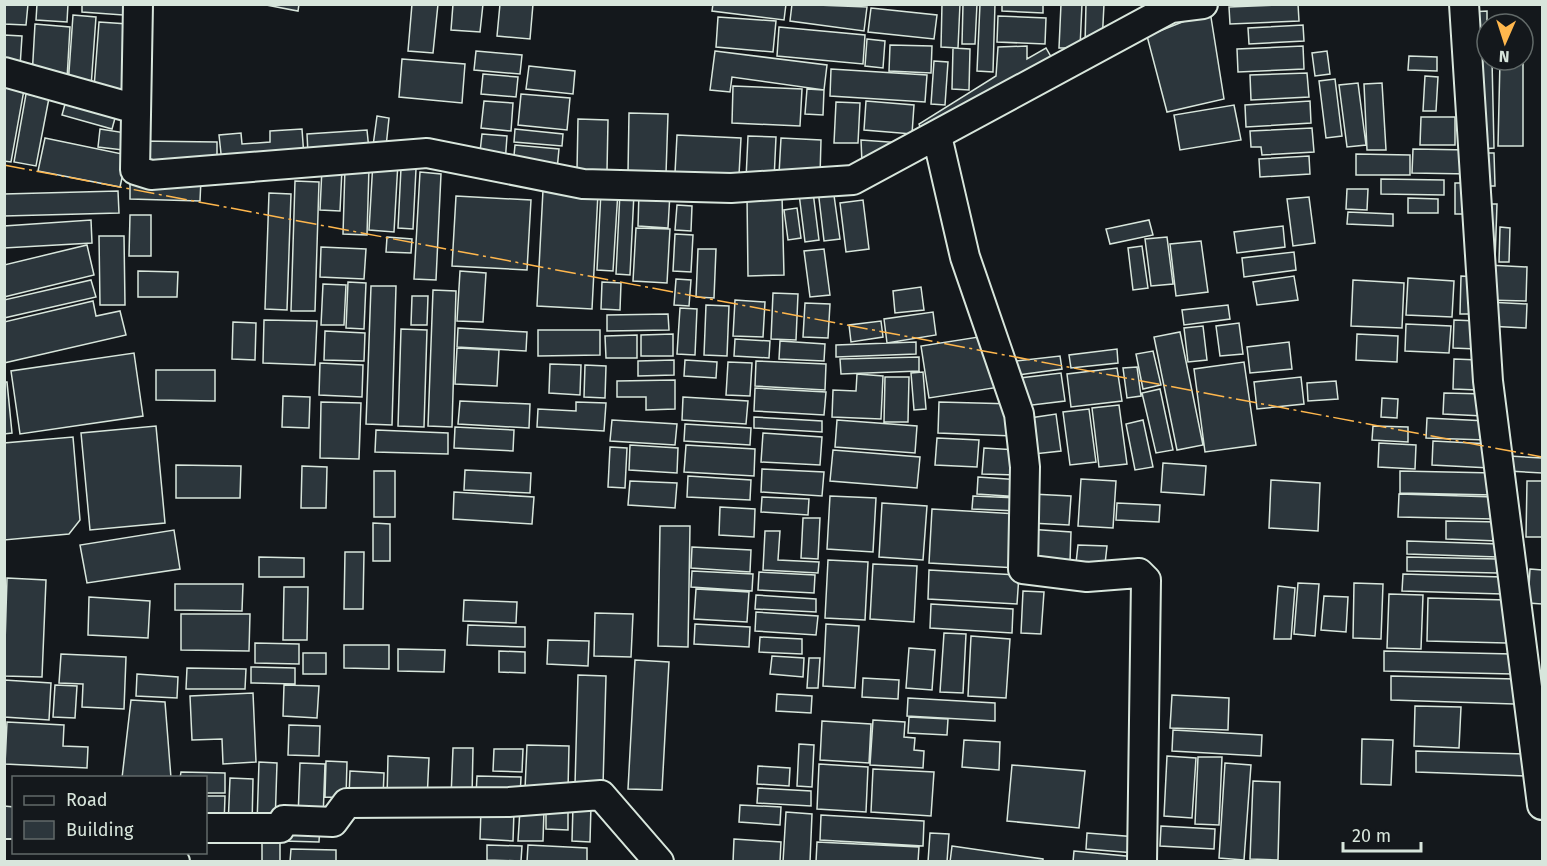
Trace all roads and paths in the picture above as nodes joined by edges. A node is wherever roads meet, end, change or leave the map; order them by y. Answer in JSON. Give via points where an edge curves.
{"nodes":[{"id":1,"x":138,"y":4,"type":"edge"},
{"id":2,"x":1203,"y":4,"type":"edge"},
{"id":3,"x":1464,"y":4,"type":"edge"},
{"id":4,"x":4,"y":72,"type":"edge"},
{"id":5,"x":136,"y":110,"type":"junction"},
{"id":6,"x":937,"y":136,"type":"junction"},
{"id":7,"x":1542,"y":805,"type":"edge"},
{"id":8,"x":207,"y":828,"type":"edge"},
{"id":9,"x":4,"y":854,"type":"edge"},
{"id":10,"x":175,"y":861,"type":"edge"},
{"id":11,"x":659,"y":861,"type":"edge"},
{"id":12,"x":1142,"y":861,"type":"edge"}],
"edges":[{"from":1,"to":5,"type":"street"},
{"from":2,"to":6,"type":"street","via":[[1171,8]]},
{"from":3,"to":7,"type":"street","via":[[1488,381]]},
{"from":4,"to":5,"type":"street"},
{"from":5,"to":6,"type":"street","via":[[135,170],[151,175],[427,153],[583,184],[731,188],[853,180]]},
{"from":6,"to":12,"type":"street","via":[[965,257],[1019,414],[1025,467],[1023,569],[1087,577],[1139,573],[1146,580]]},
{"from":8,"to":11,"type":"street","via":[[280,828],[284,820],[333,822],[347,803],[508,802],[601,795]]},
{"from":9,"to":10,"type":"street","via":[[83,854]]}]}
